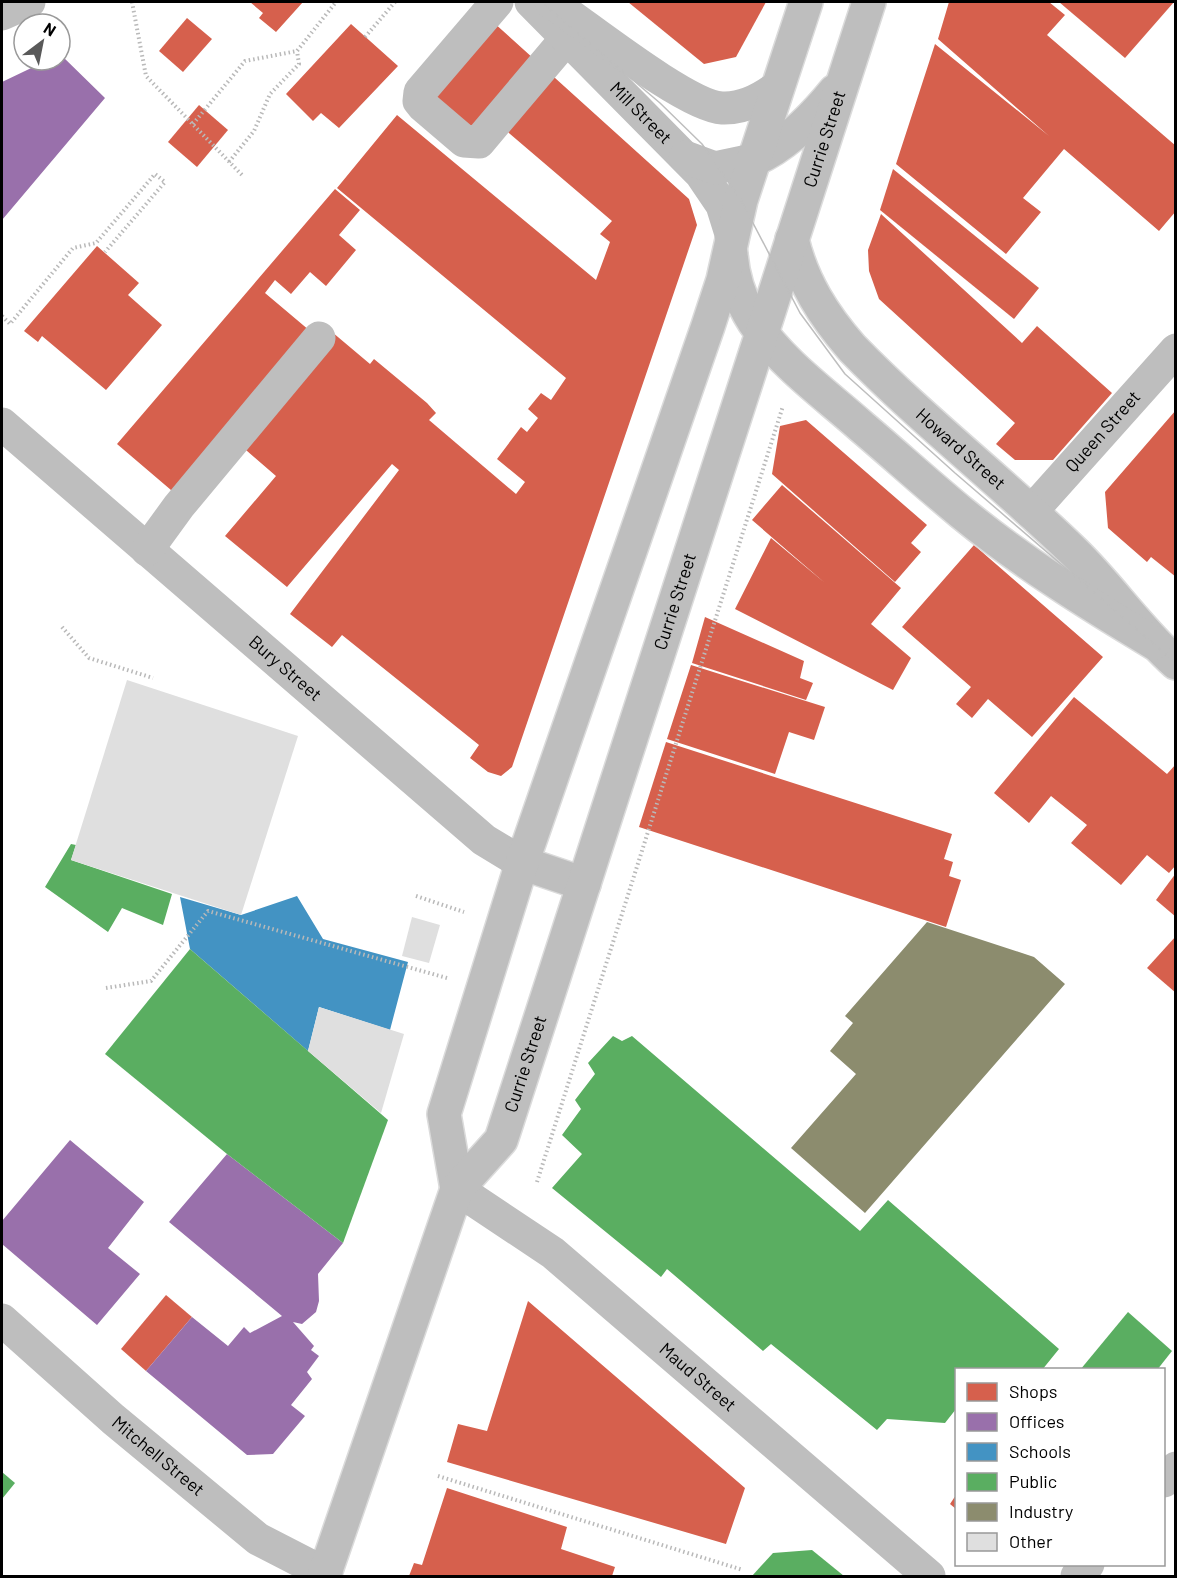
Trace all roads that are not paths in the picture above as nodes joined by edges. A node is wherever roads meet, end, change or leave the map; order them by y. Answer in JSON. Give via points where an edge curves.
{"nodes":[{"id":1,"x":29,"y":2,"type":"edge"},
{"id":2,"x":496,"y":2,"type":"edge"},
{"id":3,"x":531,"y":2,"type":"edge"},
{"id":4,"x":551,"y":2,"type":"edge"},
{"id":5,"x":806,"y":2,"type":"edge"},
{"id":6,"x":869,"y":2,"type":"edge"},
{"id":7,"x":2,"y":14,"type":"edge"},
{"id":8,"x":567,"y":39,"type":"junction"},
{"id":9,"x":842,"y":82,"type":"junction"},
{"id":10,"x":776,"y":87,"type":"junction"},
{"id":11,"x":685,"y":158,"type":"junction"},
{"id":12,"x":753,"y":160,"type":"junction"},
{"id":13,"x":792,"y":239,"type":"junction"},
{"id":14,"x":731,"y":240,"type":"junction"},
{"id":15,"x":763,"y":335,"type":"junction"},
{"id":16,"x":320,"y":339,"type":"dead end"},
{"id":17,"x":1176,"y":350,"type":"edge"},
{"id":18,"x":2,"y":424,"type":"edge"},
{"id":19,"x":1031,"y":513,"type":"junction"},
{"id":20,"x":1003,"y":544,"type":"junction"},
{"id":21,"x":147,"y":550,"type":"junction"},
{"id":22,"x":1165,"y":653,"type":"edge"},
{"id":23,"x":522,"y":863,"type":"junction"},
{"id":24,"x":584,"y":884,"type":"junction"},
{"id":25,"x":457,"y":1189,"type":"junction"},
{"id":26,"x":2,"y":1320,"type":"edge"},
{"id":27,"x":1176,"y":1468,"type":"edge"},
{"id":28,"x":1165,"y":1480,"type":"edge"},
{"id":29,"x":325,"y":1576,"type":"edge"},
{"id":30,"x":929,"y":1576,"type":"edge"}],
"edges":[{"from":1,"to":7,"type":"main road"},
{"from":2,"to":8,"type":"main road","via":[[420,92],[423,106],[464,141],[479,142]]},
{"from":3,"to":8,"type":"main road","name":"Mill Street"},
{"from":4,"to":10,"type":"main road","name":"Mill Street","via":[[659,78],[711,106],[744,105]]},
{"from":5,"to":10,"type":"main road","name":"Currie Street"},
{"from":6,"to":9,"type":"main road","name":"Currie Street"},
{"from":8,"to":11,"type":"main road","name":"Mill Street"},
{"from":9,"to":12,"type":"main road","via":[[799,129]]},
{"from":9,"to":13,"type":"main road","name":"Currie Street"},
{"from":10,"to":12,"type":"main road","name":"Currie Street"},
{"from":11,"to":12,"type":"main road","via":[[715,168]]},
{"from":11,"to":14,"type":"main road","name":"Mill Street","via":[[716,194]]},
{"from":12,"to":14,"type":"main road","name":"Currie Street"},
{"from":13,"to":15,"type":"main road","name":"Currie Street"},
{"from":13,"to":19,"type":"main road","name":"Howard Street","via":[[812,292],[852,348]]},
{"from":14,"to":15,"type":"main road","name":"Howard Street","via":[[737,287]]},
{"from":14,"to":23,"type":"main road","name":"Currie Street","via":[[708,326]]},
{"from":15,"to":20,"type":"main road","name":"Howard Street","via":[[796,369]]},
{"from":15,"to":24,"type":"main road","name":"Currie Street"},
{"from":16,"to":21,"type":"main road","via":[[179,506]]},
{"from":17,"to":19,"type":"main road","name":"Queen Street"},
{"from":18,"to":21,"type":"main road","name":"Bury Street"},
{"from":19,"to":20,"type":"main road","name":"Queen Street"},
{"from":19,"to":22,"type":"main road","name":"Howard Street","via":[[1075,552]]},
{"from":20,"to":22,"type":"main road","name":"Howard Street"},
{"from":21,"to":23,"type":"main road","name":"Bury Street","via":[[484,840]]},
{"from":23,"to":24,"type":"main road","name":"Bury Street"},
{"from":23,"to":25,"type":"main road","name":"Currie Street","via":[[444,1114]]},
{"from":24,"to":25,"type":"main road","name":"Currie Street","via":[[501,1140]]},
{"from":25,"to":29,"type":"main road","name":"Currie Street"},
{"from":25,"to":30,"type":"main road","name":"Maud Street","via":[[553,1253]]},
{"from":26,"to":29,"type":"main road","name":"Mitchell Street","via":[[113,1419],[258,1539]]},
{"from":27,"to":28,"type":"main road"}]}
